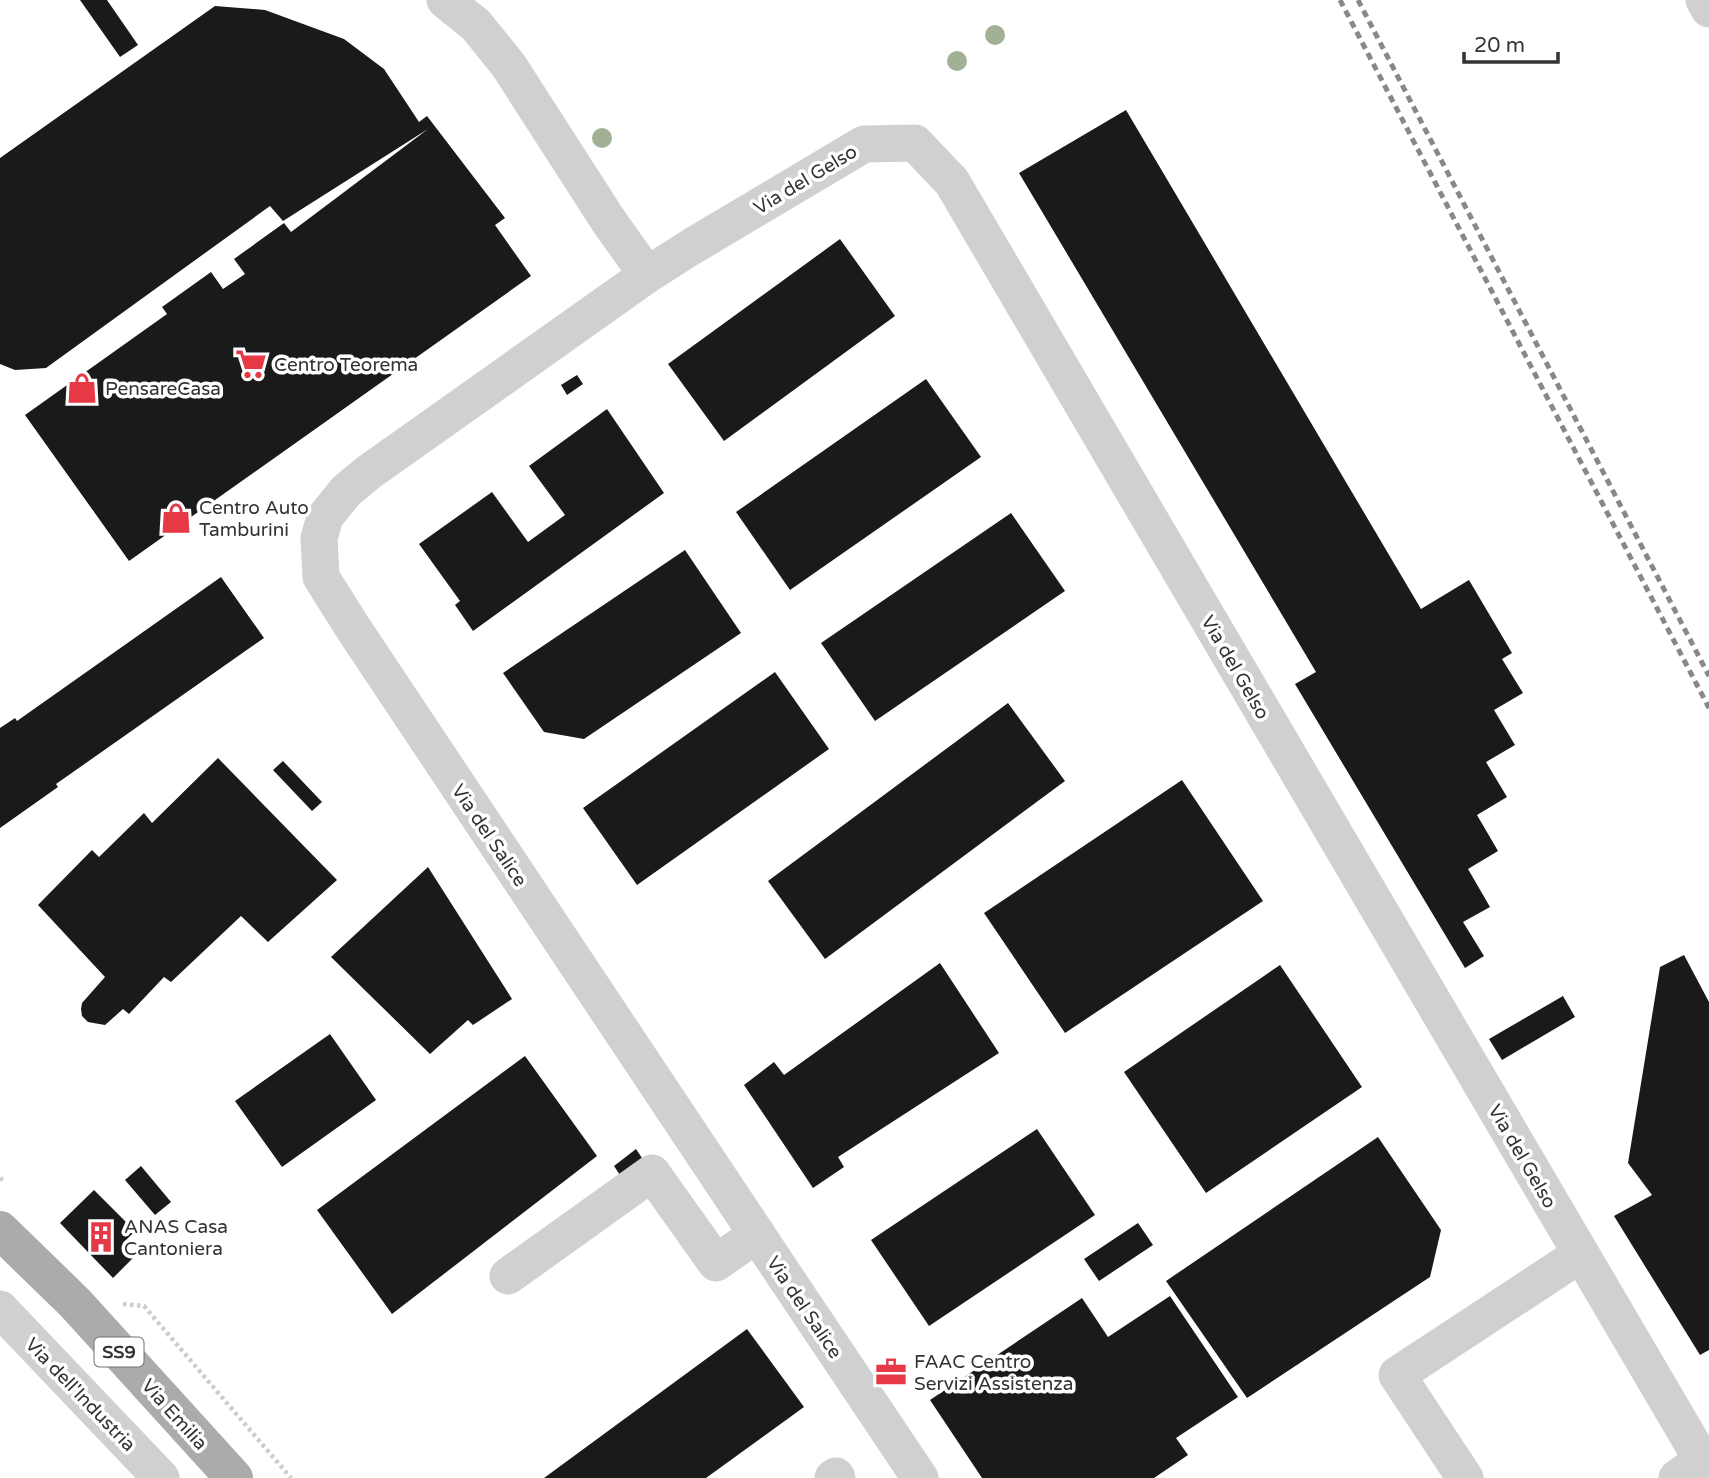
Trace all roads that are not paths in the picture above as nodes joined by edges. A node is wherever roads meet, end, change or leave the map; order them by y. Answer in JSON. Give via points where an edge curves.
{"nodes":[{"id":1,"x":445,"y":0,"type":"edge"},
{"id":2,"x":1704,"y":0,"type":"edge"},
{"id":3,"x":1709,"y":9,"type":"edge"},
{"id":4,"x":647,"y":275,"type":"junction"},
{"id":5,"x":0,"y":1230,"type":"edge"},
{"id":6,"x":757,"y":1234,"type":"junction"},
{"id":7,"x":1581,"y":1254,"type":"junction"},
{"id":8,"x":509,"y":1276,"type":"dead end"},
{"id":9,"x":0,"y":1309,"type":"edge"},
{"id":10,"x":1696,"y":1464,"type":"edge"},
{"id":11,"x":162,"y":1478,"type":"edge"},
{"id":12,"x":234,"y":1478,"type":"edge"},
{"id":13,"x":920,"y":1478,"type":"edge"},
{"id":14,"x":1465,"y":1478,"type":"edge"}],
"edges":[{"from":1,"to":4,"type":"street","via":[[476,24],[509,66]]},
{"from":2,"to":3,"type":"street"},
{"from":4,"to":6,"type":"street","name":"Via del Salice","via":[[346,491],[325,517],[319,538],[321,577]]},
{"from":4,"to":7,"type":"street","name":"Via del Gelso","via":[[864,144],[915,143],[952,182]]},
{"from":5,"to":12,"type":"main road","name":"Via Emilia","number":"SS9","via":[[75,1303]]},
{"from":6,"to":8,"type":"street","via":[[708,1269],[652,1174]]},
{"from":6,"to":13,"type":"street","name":"Via del Salice"},
{"from":7,"to":10,"type":"street","name":"Via del Gelso"},
{"from":7,"to":14,"type":"street","via":[[1397,1375]]},
{"from":9,"to":11,"type":"street","name":"Via dell'Industria"}]}
